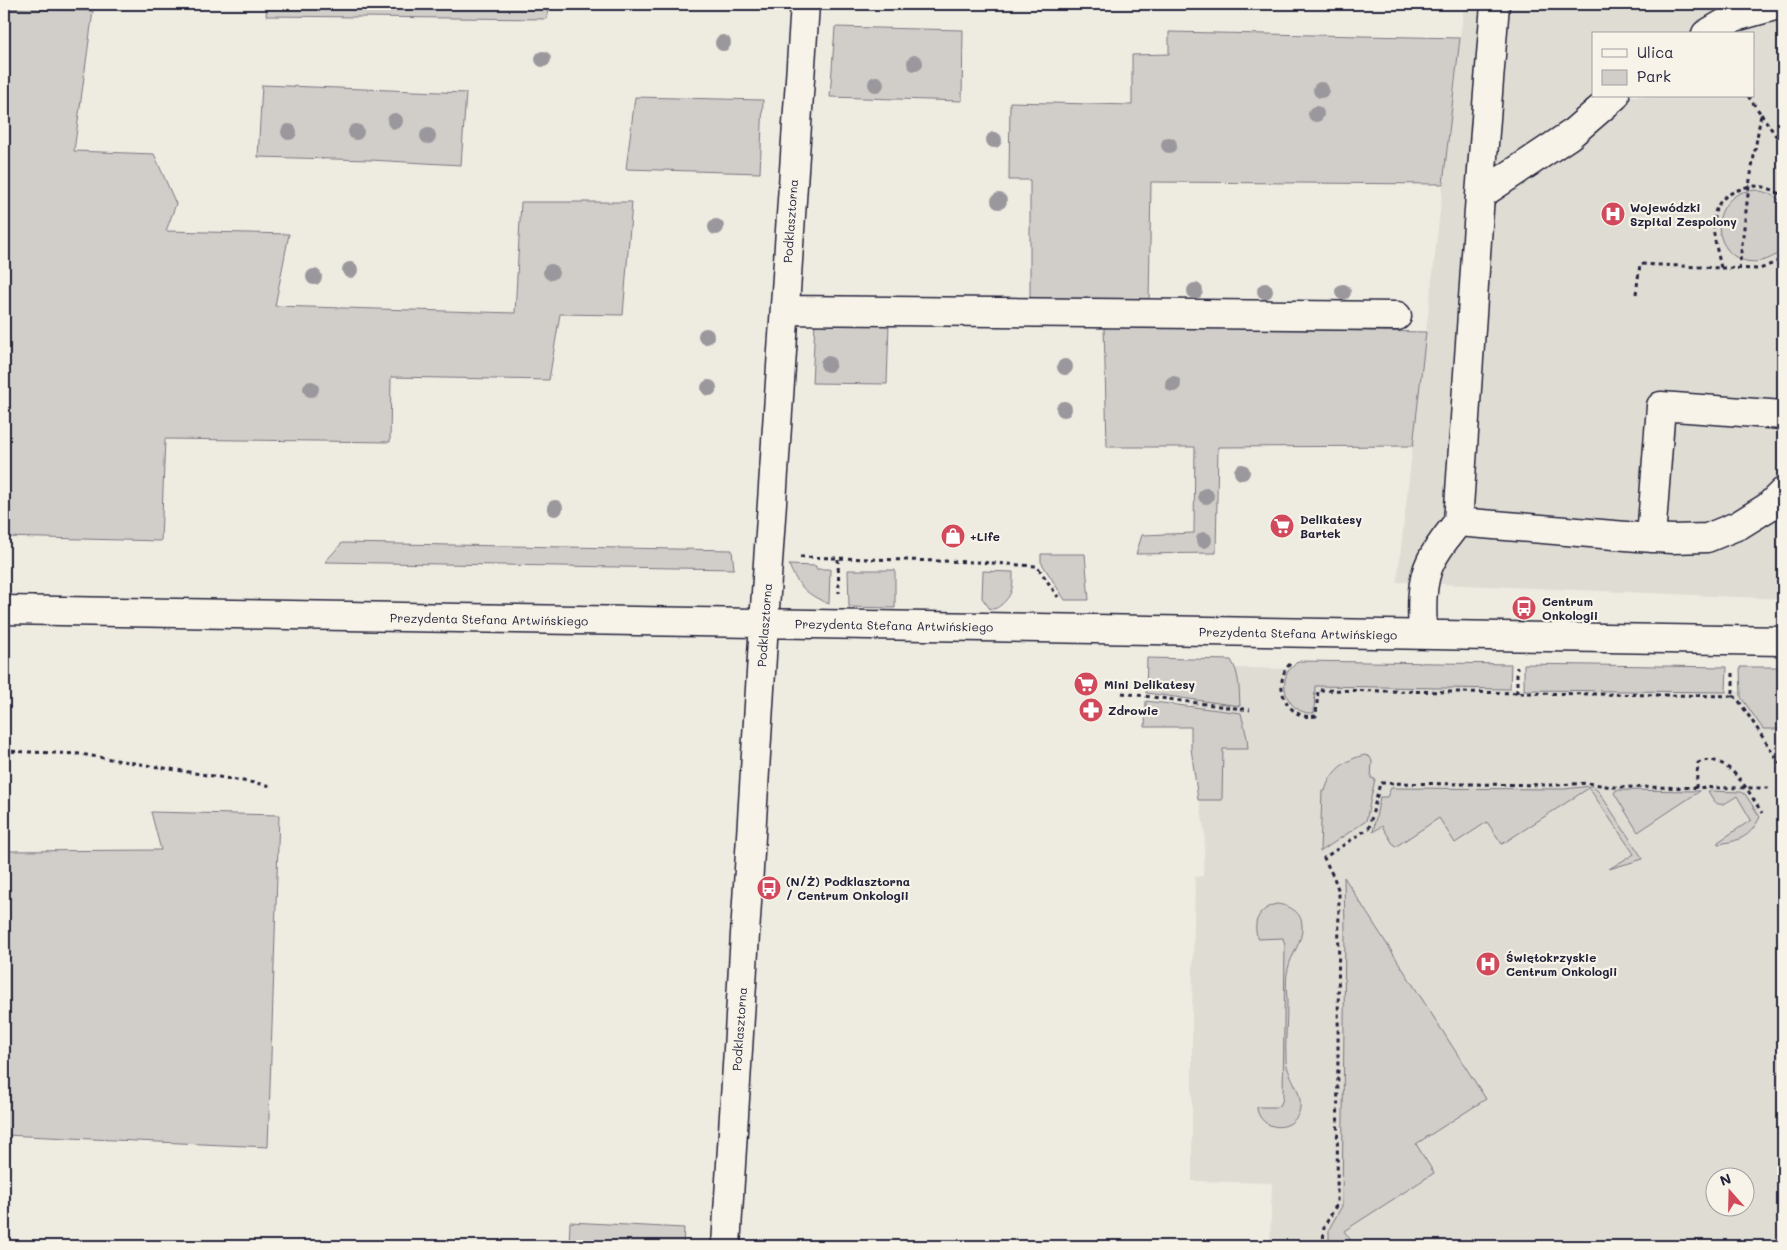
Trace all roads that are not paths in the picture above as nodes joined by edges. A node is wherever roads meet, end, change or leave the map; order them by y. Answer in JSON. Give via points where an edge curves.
{"nodes":[{"id":1,"x":805,"y":4,"type":"edge"},
{"id":2,"x":1495,"y":4,"type":"edge"},
{"id":3,"x":1772,"y":6,"type":"edge"},
{"id":4,"x":1783,"y":27,"type":"edge"},
{"id":5,"x":1709,"y":32,"type":"edge"},
{"id":6,"x":1613,"y":98,"type":"edge"},
{"id":7,"x":1480,"y":195,"type":"junction"},
{"id":8,"x":785,"y":310,"type":"junction"},
{"id":9,"x":1397,"y":316,"type":"dead end"},
{"id":10,"x":1783,"y":415,"type":"edge"},
{"id":11,"x":1783,"y":492,"type":"edge"},
{"id":12,"x":1458,"y":522,"type":"junction"},
{"id":13,"x":1651,"y":538,"type":"junction"},
{"id":14,"x":4,"y":610,"type":"edge"},
{"id":15,"x":764,"y":623,"type":"junction"},
{"id":16,"x":1423,"y":635,"type":"junction"},
{"id":17,"x":1783,"y":642,"type":"edge"},
{"id":18,"x":726,"y":1246,"type":"edge"}],
"edges":[{"from":1,"to":8,"type":"street","name":"Podklasztorna"},
{"from":2,"to":7,"type":"street"},
{"from":3,"to":4,"type":"street"},
{"from":3,"to":5,"type":"street","via":[[1735,17]]},
{"from":6,"to":7,"type":"street","via":[[1570,135]]},
{"from":7,"to":12,"type":"street"},
{"from":8,"to":9,"type":"street"},
{"from":8,"to":15,"type":"street","name":"Podklasztorna"},
{"from":10,"to":13,"type":"street","via":[[1662,406]]},
{"from":11,"to":13,"type":"street","via":[[1768,507],[1739,525],[1707,538]]},
{"from":12,"to":13,"type":"street"},
{"from":12,"to":16,"type":"street","via":[[1430,563],[1423,594]]},
{"from":14,"to":15,"type":"street","name":"Prezydenta Stefana Artwińskiego"},
{"from":15,"to":16,"type":"street","name":"Prezydenta Stefana Artwińskiego"},
{"from":15,"to":18,"type":"street","name":"Podklasztorna"},
{"from":16,"to":17,"type":"street","name":"Prezydenta Stefana Artwińskiego"}]}
